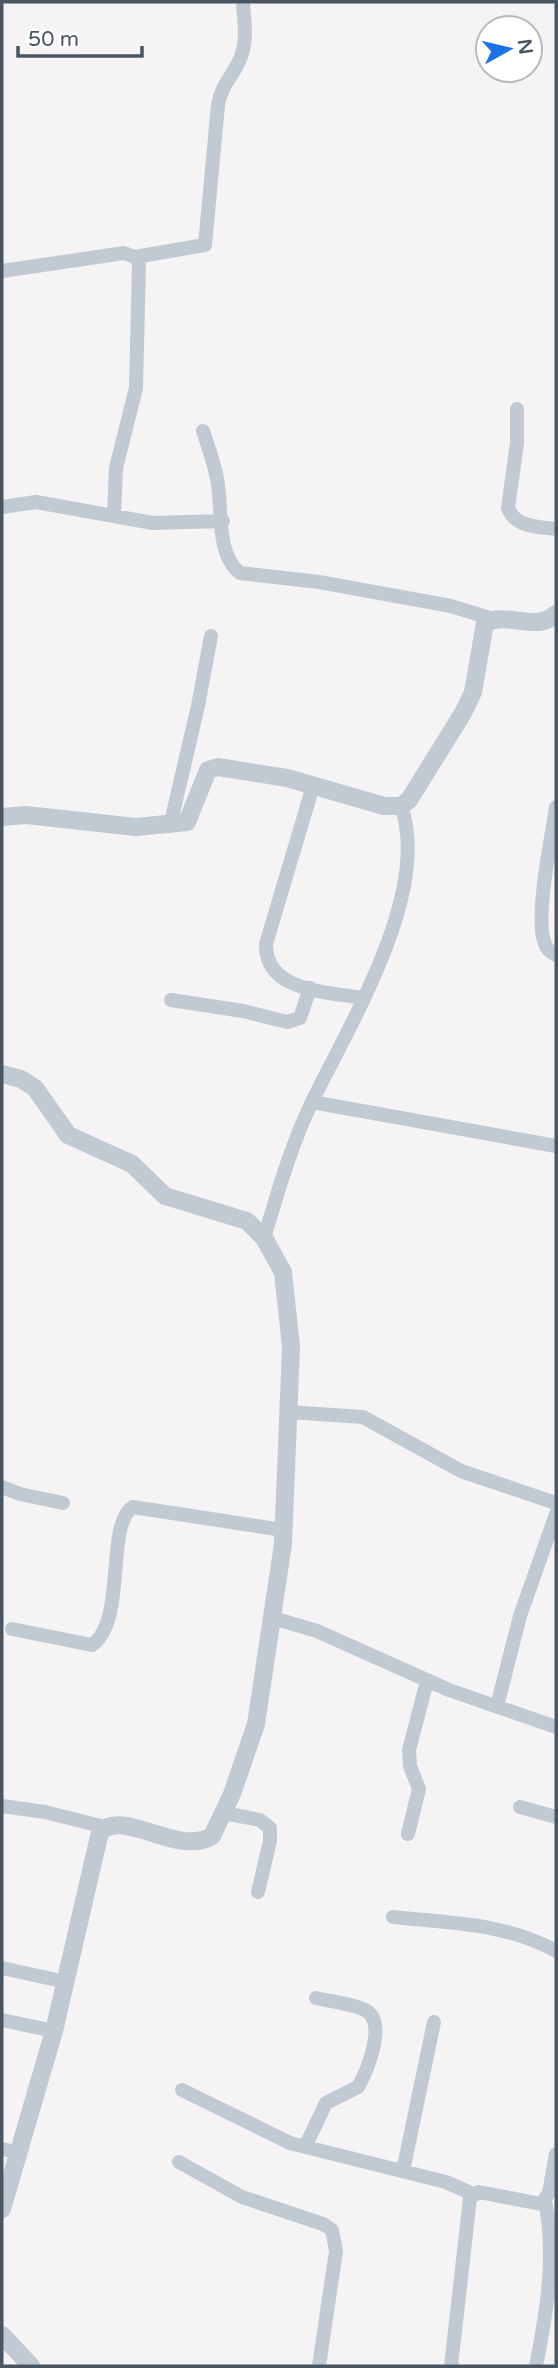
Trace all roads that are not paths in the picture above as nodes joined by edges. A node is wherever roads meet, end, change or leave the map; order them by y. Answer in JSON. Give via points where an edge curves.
{"nodes":[{"id":1,"x":243,"y":2,"type":"edge"},
{"id":2,"x":135,"y":257,"type":"junction"},
{"id":3,"x":2,"y":271,"type":"edge"},
{"id":4,"x":517,"y":410,"type":"dead end"},
{"id":5,"x":203,"y":431,"type":"dead end"},
{"id":6,"x":2,"y":507,"type":"edge"},
{"id":7,"x":114,"y":515,"type":"junction"},
{"id":8,"x":223,"y":522,"type":"junction"},
{"id":9,"x":556,"y":529,"type":"edge"},
{"id":10,"x":556,"y":614,"type":"edge"},
{"id":11,"x":493,"y":619,"type":"junction"},
{"id":12,"x":211,"y":636,"type":"dead end"},
{"id":13,"x":313,"y":786,"type":"junction"},
{"id":14,"x":401,"y":806,"type":"junction"},
{"id":15,"x":556,"y":807,"type":"edge"},
{"id":16,"x":2,"y":817,"type":"edge"},
{"id":17,"x":170,"y":825,"type":"junction"},
{"id":18,"x":556,"y":955,"type":"edge"},
{"id":19,"x":310,"y":988,"type":"junction"},
{"id":20,"x":364,"y":998,"type":"junction"},
{"id":21,"x":171,"y":1000,"type":"dead end"},
{"id":22,"x":2,"y":1074,"type":"edge"},
{"id":23,"x":312,"y":1102,"type":"junction"},
{"id":24,"x":556,"y":1146,"type":"edge"},
{"id":25,"x":264,"y":1238,"type":"junction"},
{"id":26,"x":288,"y":1412,"type":"junction"},
{"id":27,"x":2,"y":1487,"type":"edge"},
{"id":28,"x":63,"y":1503,"type":"dead end"},
{"id":29,"x":556,"y":1503,"type":"edge"},
{"id":30,"x":556,"y":1514,"type":"edge"},
{"id":31,"x":283,"y":1530,"type":"junction"},
{"id":32,"x":273,"y":1618,"type":"junction"},
{"id":33,"x":12,"y":1629,"type":"dead end"},
{"id":34,"x":427,"y":1681,"type":"junction"},
{"id":35,"x":497,"y":1706,"type":"junction"},
{"id":36,"x":556,"y":1727,"type":"edge"},
{"id":37,"x":2,"y":1806,"type":"edge"},
{"id":38,"x":520,"y":1807,"type":"dead end"},
{"id":39,"x":223,"y":1812,"type":"junction"},
{"id":40,"x":556,"y":1817,"type":"edge"},
{"id":41,"x":105,"y":1827,"type":"junction"},
{"id":42,"x":408,"y":1834,"type":"dead end"},
{"id":43,"x":258,"y":1892,"type":"dead end"},
{"id":44,"x":393,"y":1917,"type":"dead end"},
{"id":45,"x":556,"y":1951,"type":"edge"},
{"id":46,"x":2,"y":1968,"type":"edge"},
{"id":47,"x":66,"y":1982,"type":"junction"},
{"id":48,"x":316,"y":1998,"type":"dead end"},
{"id":49,"x":2,"y":2020,"type":"edge"},
{"id":50,"x":434,"y":2022,"type":"dead end"},
{"id":51,"x":54,"y":2031,"type":"junction"},
{"id":52,"x":182,"y":2090,"type":"dead end"},
{"id":53,"x":305,"y":2147,"type":"junction"},
{"id":54,"x":11,"y":2151,"type":"edge"},
{"id":55,"x":556,"y":2154,"type":"edge"},
{"id":56,"x":178,"y":2162,"type":"dead end"},
{"id":57,"x":403,"y":2171,"type":"junction"},
{"id":58,"x":474,"y":2194,"type":"junction"},
{"id":59,"x":545,"y":2200,"type":"junction"},
{"id":60,"x":2,"y":2209,"type":"edge"},
{"id":61,"x":2,"y":2335,"type":"edge"},
{"id":62,"x":31,"y":2366,"type":"edge"},
{"id":63,"x":319,"y":2366,"type":"edge"},
{"id":64,"x":451,"y":2366,"type":"edge"},
{"id":65,"x":536,"y":2366,"type":"edge"}],
"edges":[{"from":1,"to":2,"type":"street","via":[[245,41],[239,60],[221,86],[205,245]]},
{"from":2,"to":3,"type":"street","via":[[124,253]]},
{"from":2,"to":7,"type":"street","via":[[139,263],[136,388],[116,468]]},
{"from":4,"to":9,"type":"street","via":[[508,508],[520,523]]},
{"from":5,"to":8,"type":"street","via":[[217,475]]},
{"from":6,"to":7,"type":"street","via":[[36,502]]},
{"from":7,"to":8,"type":"street","via":[[153,523]]},
{"from":8,"to":11,"type":"street","via":[[225,549],[240,573],[451,606]]},
{"from":10,"to":11,"type":"street","via":[[536,623]]},
{"from":11,"to":14,"type":"street","via":[[485,623],[482,632],[477,675],[463,713]]},
{"from":12,"to":17,"type":"street"},
{"from":13,"to":14,"type":"street","via":[[384,806]]},
{"from":13,"to":17,"type":"street","via":[[218,767],[208,770],[187,822]]},
{"from":13,"to":19,"type":"street","via":[[266,944],[266,956],[276,975]]},
{"from":14,"to":20,"type":"street","via":[[408,825],[406,881]]},
{"from":15,"to":18,"type":"street","via":[[542,932],[544,943]]},
{"from":16,"to":17,"type":"street","via":[[26,815],[136,827]]},
{"from":19,"to":20,"type":"street"},
{"from":19,"to":21,"type":"street","via":[[300,1018],[287,1022]]},
{"from":20,"to":23,"type":"street"},
{"from":22,"to":25,"type":"street","via":[[35,1088],[68,1135],[132,1164],[165,1196],[247,1221]]},
{"from":23,"to":24,"type":"street"},
{"from":23,"to":25,"type":"street"},
{"from":25,"to":26,"type":"street","via":[[284,1272],[291,1347]]},
{"from":26,"to":29,"type":"street","via":[[363,1417],[461,1471]]},
{"from":26,"to":31,"type":"street"},
{"from":27,"to":28,"type":"street"},
{"from":30,"to":35,"type":"street","via":[[520,1616]]},
{"from":31,"to":32,"type":"street"},
{"from":31,"to":33,"type":"street","via":[[133,1507],[123,1519],[111,1603],[98,1640],[92,1645]]},
{"from":32,"to":34,"type":"street","via":[[317,1631]]},
{"from":32,"to":39,"type":"street","via":[[256,1724]]},
{"from":34,"to":35,"type":"street"},
{"from":34,"to":42,"type":"street","via":[[409,1750],[419,1789]]},
{"from":35,"to":36,"type":"street"},
{"from":37,"to":41,"type":"street"},
{"from":38,"to":40,"type":"street"},
{"from":39,"to":41,"type":"street","via":[[212,1836],[202,1842],[157,1836],[128,1826]]},
{"from":39,"to":43,"type":"street","via":[[260,1820],[270,1828]]},
{"from":41,"to":47,"type":"street","via":[[96,1840]]},
{"from":44,"to":45,"type":"street","via":[[509,1931]]},
{"from":46,"to":47,"type":"street"},
{"from":47,"to":51,"type":"street"},
{"from":48,"to":53,"type":"street","via":[[366,2010],[374,2022],[374,2042],[358,2087],[326,2103]]},
{"from":49,"to":51,"type":"street"},
{"from":50,"to":57,"type":"street"},
{"from":51,"to":54,"type":"street"},
{"from":52,"to":53,"type":"street","via":[[265,2133]]},
{"from":53,"to":57,"type":"street"},
{"from":54,"to":60,"type":"street"},
{"from":55,"to":59,"type":"street"},
{"from":56,"to":63,"type":"street","via":[[242,2197],[332,2231],[336,2251]]},
{"from":57,"to":58,"type":"street"},
{"from":58,"to":59,"type":"street","via":[[534,2205]]},
{"from":58,"to":64,"type":"street"},
{"from":59,"to":65,"type":"street","via":[[551,2262]]},
{"from":61,"to":62,"type":"street"}]}
